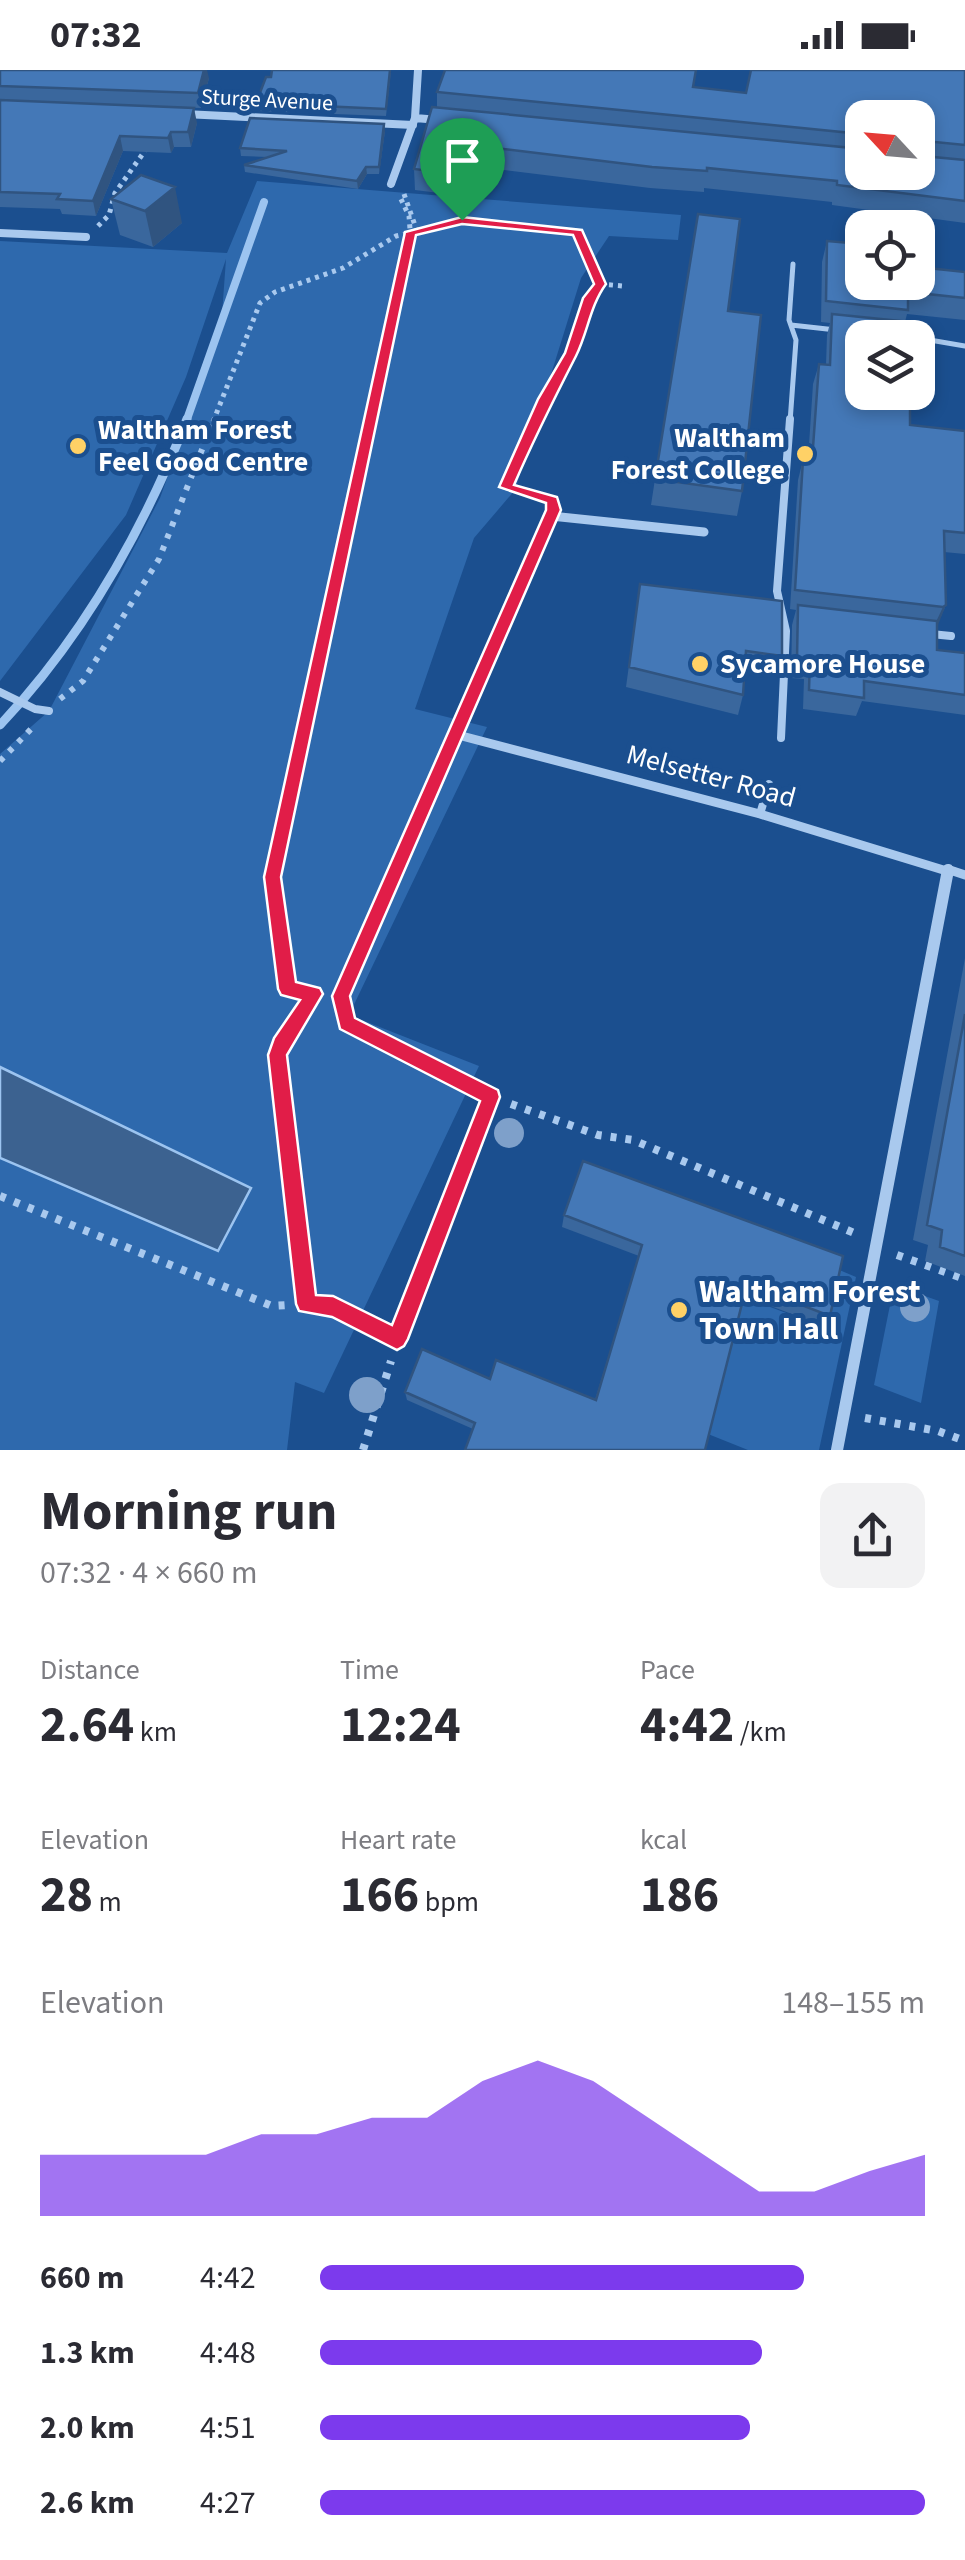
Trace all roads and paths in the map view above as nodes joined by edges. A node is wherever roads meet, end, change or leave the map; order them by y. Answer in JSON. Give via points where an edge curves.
{"nodes":[{"id":1,"x":418,"y":70,"type":"edge"},
{"id":2,"x":162,"y":113,"type":"joint"},
{"id":3,"x":414,"y":121,"type":"junction"},
{"id":4,"x":454,"y":122,"type":"edge"},
{"id":5,"x":391,"y":184,"type":"joint"},
{"id":6,"x":402,"y":190,"type":"dead end"},
{"id":7,"x":0,"y":233,"type":"edge"},
{"id":8,"x":413,"y":233,"type":"junction"},
{"id":9,"x":86,"y":238,"type":"joint"},
{"id":10,"x":792,"y":264,"type":"dead end"},
{"id":11,"x":600,"y":284,"type":"junction"},
{"id":12,"x":623,"y":286,"type":"dead end"},
{"id":13,"x":791,"y":325,"type":"junction"},
{"id":14,"x":843,"y":330,"type":"edge"},
{"id":15,"x":935,"y":341,"type":"edge"},
{"id":16,"x":965,"y":346,"type":"edge"},
{"id":17,"x":552,"y":500,"type":"joint"},
{"id":18,"x":551,"y":516,"type":"junction"},
{"id":19,"x":704,"y":532,"type":"dead end"},
{"id":20,"x":782,"y":616,"type":"junction"},
{"id":21,"x":801,"y":618,"type":"edge"},
{"id":22,"x":913,"y":632,"type":"edge"},
{"id":23,"x":951,"y":636,"type":"dead end"},
{"id":24,"x":0,"y":692,"type":"edge"},
{"id":25,"x":48,"y":711,"type":"junction"},
{"id":26,"x":458,"y":735,"type":"junction"},
{"id":27,"x":781,"y":738,"type":"dead end"},
{"id":28,"x":0,"y":761,"type":"edge"},
{"id":29,"x":768,"y":784,"type":"dead end"},
{"id":30,"x":760,"y":814,"type":"junction"},
{"id":31,"x":950,"y":870,"type":"junction"},
{"id":32,"x":965,"y":875,"type":"edge"},
{"id":33,"x":521,"y":1108,"type":"dead end"},
{"id":34,"x":0,"y":1196,"type":"edge"},
{"id":35,"x":878,"y":1245,"type":"junction"},
{"id":36,"x":965,"y":1279,"type":"edge"},
{"id":37,"x":306,"y":1304,"type":"joint"},
{"id":38,"x":272,"y":1306,"type":"dead end"},
{"id":39,"x":397,"y":1339,"type":"junction"},
{"id":40,"x":844,"y":1416,"type":"junction"},
{"id":41,"x":965,"y":1441,"type":"edge"},
{"id":42,"x":363,"y":1450,"type":"edge"},
{"id":43,"x":838,"y":1450,"type":"edge"}],
"edges":[{"from":1,"to":3,"type":"street"},
{"from":2,"to":3,"type":"street","name":"Sturge Avenue"},
{"from":2,"to":9,"type":"path","via":[[109,215]]},
{"from":3,"to":4,"type":"street","name":"Sturge Avenue"},
{"from":3,"to":5,"type":"street"},
{"from":5,"to":8,"type":"path"},
{"from":6,"to":8,"type":"path"},
{"from":7,"to":9,"type":"street"},
{"from":8,"to":11,"type":"path","via":[[471,220],[578,232]]},
{"from":8,"to":25,"type":"path","via":[[260,303],[159,558],[83,680]]},
{"from":8,"to":37,"type":"path","via":[[273,877],[288,989],[314,994],[278,1055]]},
{"from":10,"to":13,"type":"lane"},
{"from":11,"to":12,"type":"path"},
{"from":11,"to":17,"type":"path","via":[[506,487]]},
{"from":13,"to":14,"type":"lane"},
{"from":13,"to":20,"type":"lane","via":[[796,340],[777,591]]},
{"from":15,"to":16,"type":"lane"},
{"from":17,"to":18,"type":"street"},
{"from":18,"to":19,"type":"street"},
{"from":18,"to":26,"type":"street"},
{"from":20,"to":21,"type":"lane"},
{"from":20,"to":27,"type":"lane"},
{"from":22,"to":23,"type":"lane"},
{"from":24,"to":25,"type":"lane"},
{"from":25,"to":28,"type":"path"},
{"from":26,"to":30,"type":"street","name":"Melsetter Road"},
{"from":26,"to":39,"type":"street","via":[[341,996],[347,1023],[491,1097]]},
{"from":29,"to":30,"type":"lane"},
{"from":30,"to":31,"type":"street","name":"Melsetter Road"},
{"from":31,"to":32,"type":"lane","name":"Melsetter Road"},
{"from":31,"to":35,"type":"street"},
{"from":33,"to":35,"type":"path","via":[[633,1140]]},
{"from":34,"to":38,"type":"path"},
{"from":35,"to":36,"type":"path"},
{"from":35,"to":40,"type":"street"},
{"from":37,"to":39,"type":"street","via":[[333,1307]]},
{"from":39,"to":42,"type":"path"},
{"from":40,"to":41,"type":"path"},
{"from":40,"to":43,"type":"street"}]}
